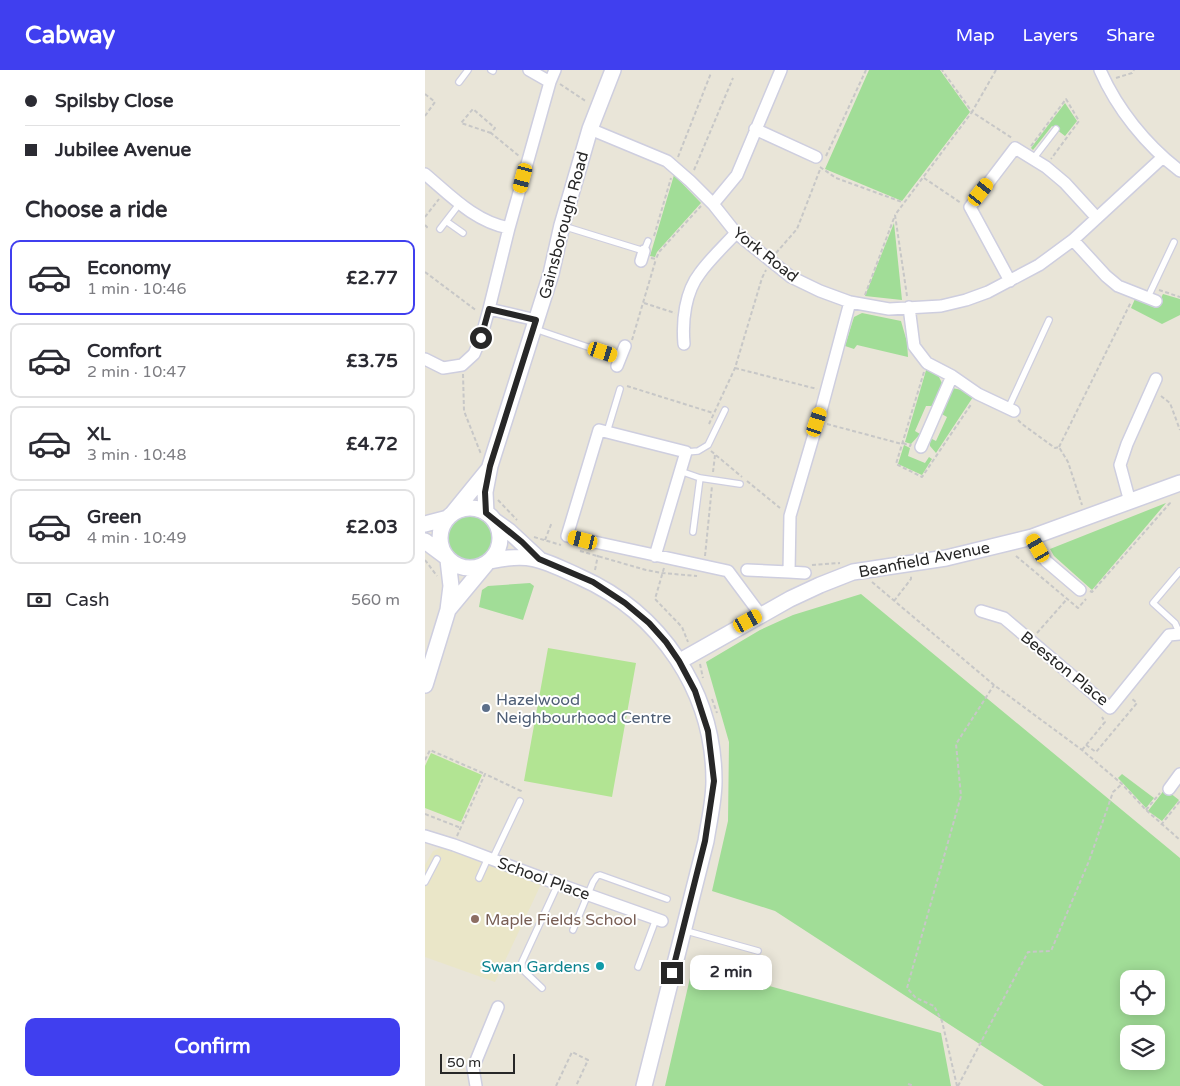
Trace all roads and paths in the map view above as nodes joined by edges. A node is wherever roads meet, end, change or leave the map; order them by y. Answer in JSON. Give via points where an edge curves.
{"nodes":[{"id":1,"x":468,"y":70,"type":"edge"},
{"id":2,"x":529,"y":70,"type":"edge"},
{"id":3,"x":555,"y":70,"type":"edge"},
{"id":4,"x":613,"y":70,"type":"edge"},
{"id":5,"x":781,"y":70,"type":"edge"},
{"id":6,"x":942,"y":70,"type":"edge"},
{"id":7,"x":996,"y":70,"type":"edge"},
{"id":8,"x":1100,"y":70,"type":"edge"},
{"id":9,"x":1134,"y":70,"type":"edge"},
{"id":10,"x":733,"y":78,"type":"dead end"},
{"id":11,"x":459,"y":82,"type":"dead end"},
{"id":12,"x":554,"y":82,"type":"junction"},
{"id":13,"x":1107,"y":87,"type":"junction"},
{"id":14,"x":425,"y":94,"type":"edge"},
{"id":15,"x":592,"y":104,"type":"dead end"},
{"id":16,"x":972,"y":112,"type":"junction"},
{"id":17,"x":425,"y":116,"type":"edge"},
{"id":18,"x":590,"y":129,"type":"junction"},
{"id":19,"x":755,"y":129,"type":"junction"},
{"id":20,"x":1056,"y":129,"type":"dead end"},
{"id":21,"x":491,"y":133,"type":"junction"},
{"id":22,"x":1015,"y":148,"type":"junction"},
{"id":23,"x":816,"y":157,"type":"joint"},
{"id":24,"x":1163,"y":157,"type":"junction"},
{"id":25,"x":1033,"y":159,"type":"junction"},
{"id":26,"x":527,"y":162,"type":"junction"},
{"id":27,"x":1180,"y":171,"type":"edge"},
{"id":28,"x":425,"y":174,"type":"edge"},
{"id":29,"x":923,"y":177,"type":"junction"},
{"id":30,"x":690,"y":180,"type":"junction"},
{"id":31,"x":445,"y":191,"type":"junction"},
{"id":32,"x":710,"y":201,"type":"junction"},
{"id":33,"x":460,"y":203,"type":"junction"},
{"id":34,"x":903,"y":203,"type":"junction"},
{"id":35,"x":970,"y":206,"type":"junction"},
{"id":36,"x":895,"y":216,"type":"junction"},
{"id":37,"x":425,"y":217,"type":"edge"},
{"id":38,"x":1097,"y":218,"type":"junction"},
{"id":39,"x":446,"y":221,"type":"junction"},
{"id":40,"x":425,"y":225,"type":"edge"},
{"id":41,"x":562,"y":225,"type":"junction"},
{"id":42,"x":509,"y":228,"type":"junction"},
{"id":43,"x":425,"y":229,"type":"edge"},
{"id":44,"x":440,"y":229,"type":"dead end"},
{"id":45,"x":463,"y":233,"type":"dead end"},
{"id":46,"x":736,"y":233,"type":"junction"},
{"id":47,"x":1073,"y":240,"type":"junction"},
{"id":48,"x":1174,"y":242,"type":"dead end"},
{"id":49,"x":645,"y":253,"type":"joint"},
{"id":50,"x":771,"y":261,"type":"junction"},
{"id":51,"x":425,"y":272,"type":"edge"},
{"id":52,"x":1010,"y":281,"type":"junction"},
{"id":53,"x":1136,"y":293,"type":"junction"},
{"id":54,"x":1152,"y":295,"type":"junction"},
{"id":55,"x":1180,"y":297,"type":"edge"},
{"id":56,"x":643,"y":303,"type":"dead end"},
{"id":57,"x":856,"y":303,"type":"junction"},
{"id":58,"x":909,"y":307,"type":"junction"},
{"id":59,"x":487,"y":312,"type":"junction"},
{"id":60,"x":685,"y":316,"type":"junction"},
{"id":61,"x":1049,"y":320,"type":"dead end"},
{"id":62,"x":535,"y":324,"type":"junction"},
{"id":63,"x":684,"y":344,"type":"dead end"},
{"id":64,"x":625,"y":346,"type":"dead end"},
{"id":65,"x":425,"y":359,"type":"edge"},
{"id":66,"x":619,"y":362,"type":"joint"},
{"id":67,"x":462,"y":365,"type":"junction"},
{"id":68,"x":735,"y":368,"type":"junction"},
{"id":69,"x":952,"y":376,"type":"junction"},
{"id":70,"x":1153,"y":384,"type":"joint"},
{"id":71,"x":620,"y":386,"type":"joint"},
{"id":72,"x":826,"y":391,"type":"junction"},
{"id":73,"x":725,"y":410,"type":"dead end"},
{"id":74,"x":1011,"y":410,"type":"junction"},
{"id":75,"x":713,"y":413,"type":"junction"},
{"id":76,"x":817,"y":422,"type":"junction"},
{"id":77,"x":707,"y":428,"type":"dead end"},
{"id":78,"x":1180,"y":430,"type":"edge"},
{"id":79,"x":607,"y":432,"type":"junction"},
{"id":80,"x":917,"y":447,"type":"joint"},
{"id":81,"x":1059,"y":448,"type":"junction"},
{"id":82,"x":685,"y":452,"type":"junction"},
{"id":83,"x":715,"y":455,"type":"dead end"},
{"id":84,"x":486,"y":461,"type":"junction"},
{"id":85,"x":680,"y":471,"type":"junction"},
{"id":86,"x":700,"y":478,"type":"junction"},
{"id":87,"x":713,"y":480,"type":"junction"},
{"id":88,"x":1180,"y":483,"type":"edge"},
{"id":89,"x":740,"y":484,"type":"dead end"},
{"id":90,"x":494,"y":495,"type":"dead end"},
{"id":91,"x":1171,"y":498,"type":"dead end"},
{"id":92,"x":1130,"y":502,"type":"junction"},
{"id":93,"x":450,"y":515,"type":"junction"},
{"id":94,"x":490,"y":517,"type":"junction"},
{"id":95,"x":1086,"y":517,"type":"junction"},
{"id":96,"x":517,"y":522,"type":"dead end"},
{"id":97,"x":552,"y":522,"type":"dead end"},
{"id":98,"x":425,"y":524,"type":"edge"},
{"id":99,"x":693,"y":532,"type":"dead end"},
{"id":100,"x":1032,"y":536,"type":"junction"},
{"id":101,"x":545,"y":540,"type":"dead end"},
{"id":102,"x":425,"y":541,"type":"edge"},
{"id":103,"x":655,"y":556,"type":"junction"},
{"id":104,"x":1016,"y":556,"type":"dead end"},
{"id":105,"x":447,"y":558,"type":"junction"},
{"id":106,"x":667,"y":558,"type":"junction"},
{"id":107,"x":539,"y":559,"type":"junction"},
{"id":108,"x":425,"y":560,"type":"edge"},
{"id":109,"x":488,"y":562,"type":"junction"},
{"id":110,"x":841,"y":563,"type":"dead end"},
{"id":111,"x":595,"y":570,"type":"dead end"},
{"id":112,"x":747,"y":570,"type":"dead end"},
{"id":113,"x":700,"y":571,"type":"junction"},
{"id":114,"x":1180,"y":571,"type":"edge"},
{"id":115,"x":789,"y":572,"type":"junction"},
{"id":116,"x":662,"y":573,"type":"junction"},
{"id":117,"x":805,"y":573,"type":"joint"},
{"id":118,"x":911,"y":576,"type":"dead end"},
{"id":119,"x":442,"y":582,"type":"dead end"},
{"id":120,"x":871,"y":582,"type":"dead end"},
{"id":121,"x":1086,"y":591,"type":"junction"},
{"id":122,"x":1067,"y":599,"type":"junction"},
{"id":123,"x":893,"y":601,"type":"junction"},
{"id":124,"x":448,"y":610,"type":"junction"},
{"id":125,"x":981,"y":611,"type":"dead end"},
{"id":126,"x":760,"y":614,"type":"junction"},
{"id":127,"x":1180,"y":634,"type":"edge"},
{"id":128,"x":1031,"y":641,"type":"junction"},
{"id":129,"x":688,"y":643,"type":"dead end"},
{"id":130,"x":679,"y":661,"type":"junction"},
{"id":131,"x":425,"y":684,"type":"edge"},
{"id":132,"x":994,"y":685,"type":"junction"},
{"id":133,"x":1124,"y":691,"type":"junction"},
{"id":134,"x":1106,"y":713,"type":"junction"},
{"id":135,"x":1086,"y":745,"type":"junction"},
{"id":136,"x":1082,"y":750,"type":"junction"},
{"id":137,"x":425,"y":760,"type":"edge"},
{"id":138,"x":485,"y":774,"type":"junction"},
{"id":139,"x":1180,"y":774,"type":"edge"},
{"id":140,"x":1121,"y":784,"type":"junction"},
{"id":141,"x":1169,"y":789,"type":"joint"},
{"id":142,"x":1180,"y":800,"type":"edge"},
{"id":143,"x":520,"y":801,"type":"joint"},
{"id":144,"x":1146,"y":810,"type":"junction"},
{"id":145,"x":425,"y":814,"type":"edge"},
{"id":146,"x":1161,"y":825,"type":"junction"},
{"id":147,"x":461,"y":828,"type":"junction"},
{"id":148,"x":425,"y":836,"type":"edge"},
{"id":149,"x":1180,"y":840,"type":"edge"},
{"id":150,"x":454,"y":844,"type":"junction"},
{"id":151,"x":437,"y":859,"type":"dead end"},
{"id":152,"x":490,"y":859,"type":"junction"},
{"id":153,"x":479,"y":878,"type":"dead end"},
{"id":154,"x":425,"y":882,"type":"edge"},
{"id":155,"x":558,"y":884,"type":"junction"},
{"id":156,"x":588,"y":895,"type":"junction"},
{"id":157,"x":667,"y":899,"type":"dead end"},
{"id":158,"x":659,"y":920,"type":"joint"},
{"id":159,"x":573,"y":930,"type":"dead end"},
{"id":160,"x":682,"y":930,"type":"junction"},
{"id":161,"x":758,"y":952,"type":"dead end"},
{"id":162,"x":638,"y":967,"type":"dead end"},
{"id":163,"x":542,"y":988,"type":"dead end"},
{"id":164,"x":499,"y":1007,"type":"dead end"},
{"id":165,"x":909,"y":1084,"type":"dead end"},
{"id":166,"x":476,"y":1086,"type":"edge"},
{"id":167,"x":556,"y":1086,"type":"edge"},
{"id":168,"x":576,"y":1086,"type":"edge"},
{"id":169,"x":644,"y":1086,"type":"edge"},
{"id":170,"x":914,"y":1086,"type":"edge"},
{"id":171,"x":958,"y":1086,"type":"edge"}],
"edges":[{"from":1,"to":11,"type":"lane"},
{"from":2,"to":12,"type":"street"},
{"from":3,"to":12,"type":"street"},
{"from":4,"to":18,"type":"street","name":"Gainsborough Road"},
{"from":5,"to":19,"type":"street"},
{"from":6,"to":16,"type":"path"},
{"from":7,"to":16,"type":"path"},
{"from":8,"to":13,"type":"street"},
{"from":9,"to":13,"type":"path","via":[[1117,76]]},
{"from":10,"to":30,"type":"path"},
{"from":12,"to":15,"type":"path"},
{"from":12,"to":26,"type":"street"},
{"from":13,"to":24,"type":"street","via":[[1127,118]]},
{"from":14,"to":17,"type":"path","via":[[435,102]]},
{"from":16,"to":22,"type":"path","via":[[1015,140]]},
{"from":16,"to":29,"type":"path"},
{"from":18,"to":30,"type":"street","name":"York Road","via":[[667,161]]},
{"from":18,"to":41,"type":"street","name":"Gainsborough Road"},
{"from":19,"to":23,"type":"street"},
{"from":19,"to":32,"type":"street","via":[[737,175]]},
{"from":20,"to":25,"type":"lane"},
{"from":21,"to":21,"type":"path","via":[[495,128],[473,108],[461,123]]},
{"from":21,"to":26,"type":"path"},
{"from":22,"to":25,"type":"street"},
{"from":22,"to":35,"type":"street"},
{"from":23,"to":34,"type":"path","via":[[820,168],[836,178]]},
{"from":24,"to":27,"type":"street"},
{"from":24,"to":38,"type":"street","name":"York Road"},
{"from":25,"to":38,"type":"street","via":[[1065,183]]},
{"from":26,"to":42,"type":"street"},
{"from":28,"to":31,"type":"street"},
{"from":29,"to":34,"type":"path"},
{"from":29,"to":35,"type":"path"},
{"from":30,"to":32,"type":"street","name":"York Road"},
{"from":31,"to":33,"type":"street"},
{"from":31,"to":37,"type":"path"},
{"from":32,"to":46,"type":"street","name":"York Road"},
{"from":32,"to":49,"type":"path","via":[[659,252],[656,260]]},
{"from":33,"to":39,"type":"lane"},
{"from":33,"to":42,"type":"street","via":[[482,219]]},
{"from":34,"to":36,"type":"path"},
{"from":35,"to":52,"type":"street"},
{"from":36,"to":57,"type":"path"},
{"from":36,"to":58,"type":"path"},
{"from":38,"to":47,"type":"street","name":"York Road"},
{"from":39,"to":44,"type":"lane"},
{"from":39,"to":45,"type":"lane"},
{"from":40,"to":43,"type":"path"},
{"from":41,"to":49,"type":"lane"},
{"from":41,"to":62,"type":"street","name":"Gainsborough Road"},
{"from":42,"to":59,"type":"street"},
{"from":46,"to":50,"type":"street","name":"York Road"},
{"from":46,"to":60,"type":"street","via":[[699,274],[689,293]]},
{"from":47,"to":52,"type":"street","name":"York Road"},
{"from":47,"to":53,"type":"street","via":[[1106,276],[1118,286]]},
{"from":48,"to":54,"type":"lane"},
{"from":50,"to":57,"type":"street","name":"York Road","via":[[791,277]]},
{"from":50,"to":68,"type":"path","via":[[762,278]]},
{"from":51,"to":59,"type":"path","via":[[475,310]]},
{"from":52,"to":58,"type":"street","name":"York Road","via":[[966,300],[941,306]]},
{"from":53,"to":54,"type":"street"},
{"from":53,"to":81,"type":"path"},
{"from":54,"to":55,"type":"path"},
{"from":56,"to":60,"type":"path"},
{"from":57,"to":58,"type":"street","name":"York Road","via":[[889,309]]},
{"from":57,"to":72,"type":"street"},
{"from":58,"to":69,"type":"street","via":[[914,346],[927,363]]},
{"from":59,"to":62,"type":"street"},
{"from":59,"to":67,"type":"street","via":[[474,354]]},
{"from":60,"to":63,"type":"street"},
{"from":61,"to":74,"type":"lane"},
{"from":62,"to":66,"type":"lane"},
{"from":62,"to":84,"type":"street","name":"Gainsborough Road"},
{"from":64,"to":66,"type":"street"},
{"from":65,"to":67,"type":"street","via":[[443,368]]},
{"from":67,"to":84,"type":"path","via":[[464,411]]},
{"from":68,"to":72,"type":"path"},
{"from":68,"to":75,"type":"path"},
{"from":69,"to":74,"type":"street","via":[[978,394]]},
{"from":69,"to":80,"type":"street"},
{"from":70,"to":78,"type":"path","via":[[1169,403]]},
{"from":70,"to":92,"type":"street","via":[[1120,465]]},
{"from":71,"to":75,"type":"path"},
{"from":71,"to":79,"type":"lane"},
{"from":72,"to":76,"type":"street"},
{"from":73,"to":82,"type":"lane","via":[[708,445],[698,451]]},
{"from":74,"to":81,"type":"path","via":[[1021,424]]},
{"from":75,"to":77,"type":"path"},
{"from":76,"to":80,"type":"path"},
{"from":76,"to":115,"type":"street","via":[[790,516]]},
{"from":79,"to":82,"type":"street"},
{"from":79,"to":103,"type":"street","via":[[599,430],[567,536]]},
{"from":81,"to":95,"type":"path","via":[[1068,462]]},
{"from":82,"to":85,"type":"street"},
{"from":83,"to":87,"type":"path"},
{"from":84,"to":93,"type":"street","name":"Gainsborough Road"},
{"from":84,"to":94,"type":"street","name":"Gainsborough Road","via":[[485,492]]},
{"from":85,"to":86,"type":"lane"},
{"from":85,"to":103,"type":"street"},
{"from":86,"to":87,"type":"lane"},
{"from":86,"to":99,"type":"lane"},
{"from":87,"to":89,"type":"lane"},
{"from":87,"to":113,"type":"path"},
{"from":88,"to":92,"type":"street","name":"Beanfield Avenue"},
{"from":90,"to":96,"type":"path"},
{"from":91,"to":121,"type":"path","via":[[1170,503]]},
{"from":92,"to":95,"type":"street","name":"Beanfield Avenue"},
{"from":93,"to":94,"type":"street","via":[[475,508]]},
{"from":93,"to":98,"type":"street"},
{"from":93,"to":105,"type":"street","via":[[439,540]]},
{"from":94,"to":107,"type":"street"},
{"from":94,"to":109,"type":"street","via":[[499,529],[499,546]]},
{"from":95,"to":100,"type":"street","name":"Beanfield Avenue"},
{"from":97,"to":101,"type":"path"},
{"from":100,"to":121,"type":"street","via":[[1046,561]]},
{"from":100,"to":126,"type":"street","name":"Beanfield Avenue","via":[[946,558],[853,572],[820,584]]},
{"from":102,"to":105,"type":"street"},
{"from":103,"to":106,"type":"street"},
{"from":104,"to":122,"type":"path"},
{"from":105,"to":109,"type":"street","via":[[457,566],[467,568],[477,568]]},
{"from":105,"to":124,"type":"street","via":[[451,586]]},
{"from":106,"to":113,"type":"street"},
{"from":106,"to":116,"type":"path"},
{"from":107,"to":109,"type":"street","via":[[504,558]]},
{"from":107,"to":130,"type":"street","via":[[593,582],[625,603],[649,623]]},
{"from":108,"to":119,"type":"path"},
{"from":109,"to":124,"type":"street"},
{"from":110,"to":117,"type":"path","via":[[805,566]]},
{"from":111,"to":116,"type":"path","via":[[598,556]]},
{"from":112,"to":115,"type":"street"},
{"from":113,"to":116,"type":"path"},
{"from":113,"to":126,"type":"street","via":[[728,571]]},
{"from":114,"to":127,"type":"lane","via":[[1153,603],[1175,623]]},
{"from":115,"to":117,"type":"street"},
{"from":116,"to":129,"type":"path","via":[[655,599],[683,627]]},
{"from":118,"to":123,"type":"path"},
{"from":120,"to":123,"type":"path"},
{"from":121,"to":122,"type":"path","via":[[1078,608]]},
{"from":122,"to":128,"type":"path"},
{"from":123,"to":132,"type":"path"},
{"from":124,"to":131,"type":"street"},
{"from":125,"to":128,"type":"street","name":"Beeston Place","via":[[1003,618]]},
{"from":126,"to":130,"type":"street","name":"Beanfield Avenue"},
{"from":127,"to":133,"type":"street","name":"Beeston Place","via":[[1169,635]]},
{"from":128,"to":134,"type":"street","name":"Beeston Place"},
{"from":130,"to":160,"type":"street","via":[[703,710],[714,781],[705,841]]},
{"from":132,"to":136,"type":"path"},
{"from":132,"to":171,"type":"path","via":[[956,744],[961,796],[907,988],[916,998],[934,1006],[942,1021]]},
{"from":133,"to":134,"type":"street","name":"Beeston Place"},
{"from":133,"to":135,"type":"path","via":[[1137,702],[1095,752]]},
{"from":134,"to":135,"type":"path","via":[[1105,722]]},
{"from":135,"to":136,"type":"path"},
{"from":136,"to":140,"type":"path"},
{"from":137,"to":138,"type":"path","via":[[429,750]]},
{"from":138,"to":143,"type":"path","via":[[521,791]]},
{"from":138,"to":147,"type":"path"},
{"from":139,"to":141,"type":"street"},
{"from":140,"to":144,"type":"path"},
{"from":140,"to":171,"type":"path","via":[[1113,792],[1089,861],[1051,951],[1028,952]]},
{"from":141,"to":144,"type":"path","via":[[1164,787]]},
{"from":142,"to":146,"type":"path"},
{"from":143,"to":152,"type":"lane"},
{"from":144,"to":146,"type":"path"},
{"from":145,"to":147,"type":"path"},
{"from":146,"to":149,"type":"path"},
{"from":147,"to":150,"type":"path"},
{"from":148,"to":150,"type":"street","name":"School Place"},
{"from":150,"to":152,"type":"street","name":"School Place"},
{"from":151,"to":154,"type":"lane"},
{"from":152,"to":153,"type":"lane"},
{"from":152,"to":155,"type":"street","name":"School Place"},
{"from":155,"to":156,"type":"street","name":"School Place"},
{"from":155,"to":163,"type":"lane","via":[[522,962],[522,969]]},
{"from":156,"to":157,"type":"lane","via":[[595,878],[603,875]]},
{"from":156,"to":158,"type":"street","name":"School Place"},
{"from":156,"to":159,"type":"lane"},
{"from":158,"to":162,"type":"lane"},
{"from":160,"to":161,"type":"lane"},
{"from":160,"to":169,"type":"street"},
{"from":164,"to":166,"type":"street","via":[[473,1068]]},
{"from":165,"to":170,"type":"path"},
{"from":167,"to":168,"type":"path","via":[[573,1052],[588,1060]]}]}
